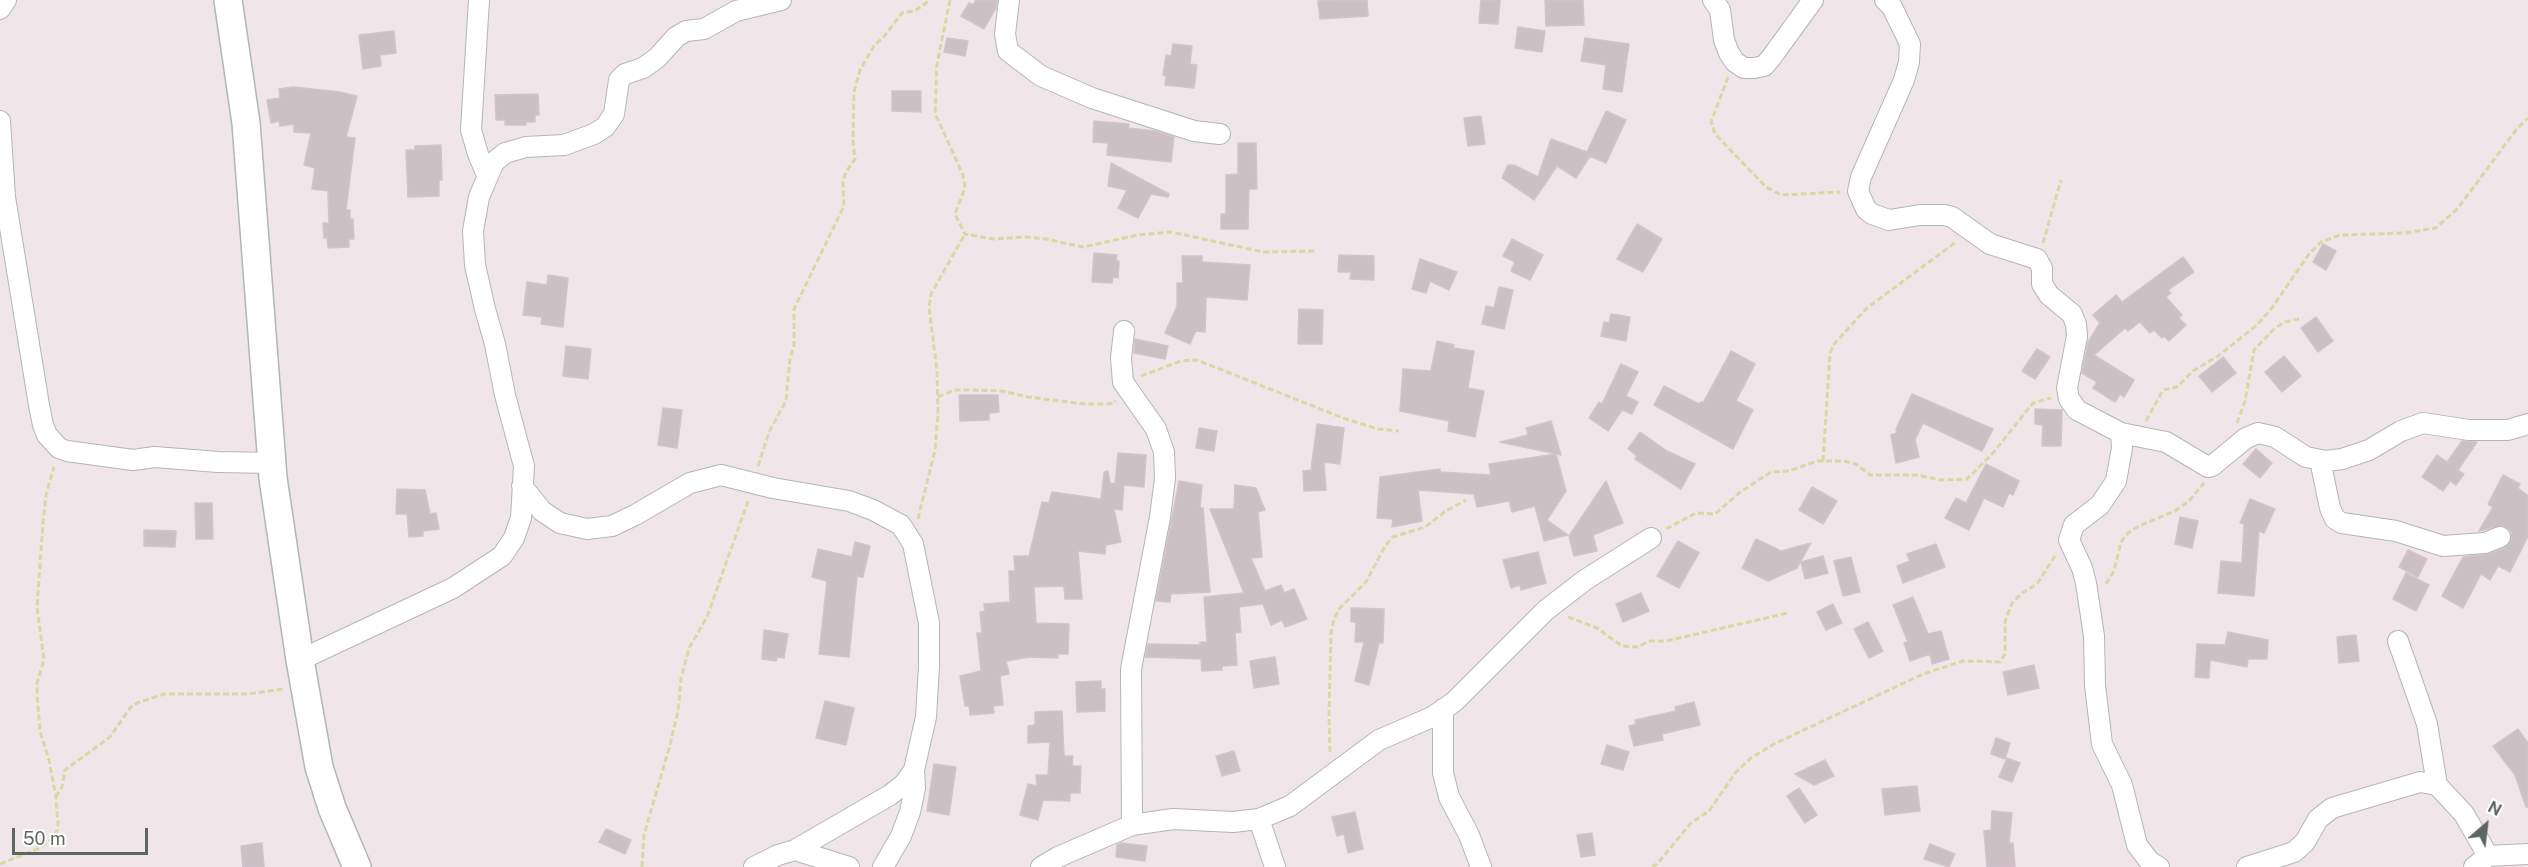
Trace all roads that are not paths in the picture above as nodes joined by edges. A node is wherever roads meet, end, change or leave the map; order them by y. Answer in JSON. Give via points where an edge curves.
{"nodes":[{"id":1,"x":6,"y":0,"type":"edge"},
{"id":2,"x":228,"y":0,"type":"edge"},
{"id":3,"x":479,"y":0,"type":"edge"},
{"id":4,"x":781,"y":0,"type":"edge"},
{"id":5,"x":1009,"y":0,"type":"edge"},
{"id":6,"x":1713,"y":0,"type":"edge"},
{"id":7,"x":1813,"y":0,"type":"edge"},
{"id":8,"x":1885,"y":0,"type":"edge"},
{"id":9,"x":0,"y":9,"type":"edge"},
{"id":10,"x":0,"y":121,"type":"edge"},
{"id":11,"x":1220,"y":134,"type":"dead end"},
{"id":12,"x":487,"y":175,"type":"junction"},
{"id":13,"x":1124,"y":331,"type":"dead end"},
{"id":14,"x":2528,"y":424,"type":"edge"},
{"id":15,"x":2128,"y":434,"type":"junction"},
{"id":16,"x":2320,"y":460,"type":"junction"},
{"id":17,"x":272,"y":463,"type":"junction"},
{"id":18,"x":522,"y":486,"type":"junction"},
{"id":19,"x":2499,"y":537,"type":"dead end"},
{"id":20,"x":1652,"y":538,"type":"road end"},
{"id":21,"x":2398,"y":641,"type":"dead end"},
{"id":22,"x":302,"y":672,"type":"junction"},
{"id":23,"x":1443,"y":709,"type":"junction"},
{"id":24,"x":914,"y":770,"type":"junction"},
{"id":25,"x":2437,"y":785,"type":"junction"},
{"id":26,"x":1260,"y":819,"type":"junction"},
{"id":27,"x":1132,"y":825,"type":"junction"},
{"id":28,"x":795,"y":850,"type":"junction"},
{"id":29,"x":2528,"y":854,"type":"edge"},
{"id":30,"x":2481,"y":862,"type":"edge"},
{"id":31,"x":1053,"y":864,"type":"edge"},
{"id":32,"x":357,"y":867,"type":"edge"},
{"id":33,"x":754,"y":867,"type":"edge"},
{"id":34,"x":849,"y":867,"type":"edge"},
{"id":35,"x":883,"y":867,"type":"edge"},
{"id":36,"x":1275,"y":867,"type":"edge"},
{"id":37,"x":1481,"y":867,"type":"edge"},
{"id":38,"x":2159,"y":867,"type":"edge"},
{"id":39,"x":2247,"y":867,"type":"edge"}],
"edges":[{"from":1,"to":9,"type":"street"},
{"from":2,"to":17,"type":"street","via":[[246,123]]},
{"from":3,"to":12,"type":"street","via":[[471,130]]},
{"from":4,"to":12,"type":"street","via":[[736,11],[704,29],[686,31],[643,68],[625,74],[620,80],[614,114],[605,127],[564,145],[526,147],[506,153],[494,162]]},
{"from":5,"to":11,"type":"street","via":[[1005,34],[1008,51],[1041,76],[1092,98],[1194,130]]},
{"from":6,"to":7,"type":"street","via":[[1720,10],[1724,40],[1735,62],[1744,68],[1764,66]]},
{"from":8,"to":15,"type":"street","via":[[1910,44],[1909,62],[1861,177],[1858,191],[1866,209],[1889,220],[1944,214],[1990,244],[2037,259],[2042,268],[2042,284],[2072,314],[2076,324],[2068,395],[2077,410]]},
{"from":10,"to":17,"type":"street","via":[[4,197],[47,435],[67,452],[133,460],[155,457]]},
{"from":12,"to":18,"type":"street","via":[[472,231],[475,265],[524,466]]},
{"from":13,"to":27,"type":"street","via":[[1121,358],[1126,388],[1156,429],[1164,452],[1165,478],[1131,669]]},
{"from":14,"to":16,"type":"street","via":[[2508,430],[2469,430],[2423,423],[2369,450],[2342,459]]},
{"from":15,"to":16,"type":"street","via":[[2166,442],[2204,466],[2252,435],[2265,433],[2306,457]]},
{"from":15,"to":38,"type":"street","via":[[2116,481],[2100,505],[2074,525],[2069,540],[2082,568],[2090,608],[2102,744],[2122,785],[2137,845]]},
{"from":16,"to":19,"type":"street","via":[[2330,508],[2342,523],[2396,531],[2443,546],[2485,543]]},
{"from":17,"to":22,"type":"street"},
{"from":18,"to":22,"type":"street","via":[[521,518],[502,556],[453,588]]},
{"from":18,"to":24,"type":"street","via":[[542,511],[560,523],[587,529],[612,526],[690,483],[721,475],[849,501],[901,525],[913,544],[929,623],[926,717]]},
{"from":20,"to":23,"type":"street","via":[[1546,610]]},
{"from":21,"to":25,"type":"street","via":[[2427,724]]},
{"from":22,"to":32,"type":"street","via":[[319,767]]},
{"from":23,"to":26,"type":"street","via":[[1379,740],[1290,806]]},
{"from":23,"to":37,"type":"street","via":[[1443,773],[1449,797]]},
{"from":24,"to":28,"type":"street","via":[[890,795]]},
{"from":24,"to":35,"type":"street","via":[[910,812]]},
{"from":25,"to":30,"type":"street","via":[[2464,814]]},
{"from":25,"to":39,"type":"street","via":[[2407,784],[2343,803],[2318,819],[2305,842],[2294,852]]},
{"from":26,"to":27,"type":"street","via":[[1173,819]]},
{"from":26,"to":36,"type":"street"},
{"from":27,"to":31,"type":"street"},
{"from":28,"to":33,"type":"street"},
{"from":28,"to":34,"type":"street"},
{"from":29,"to":30,"type":"street"}]}
